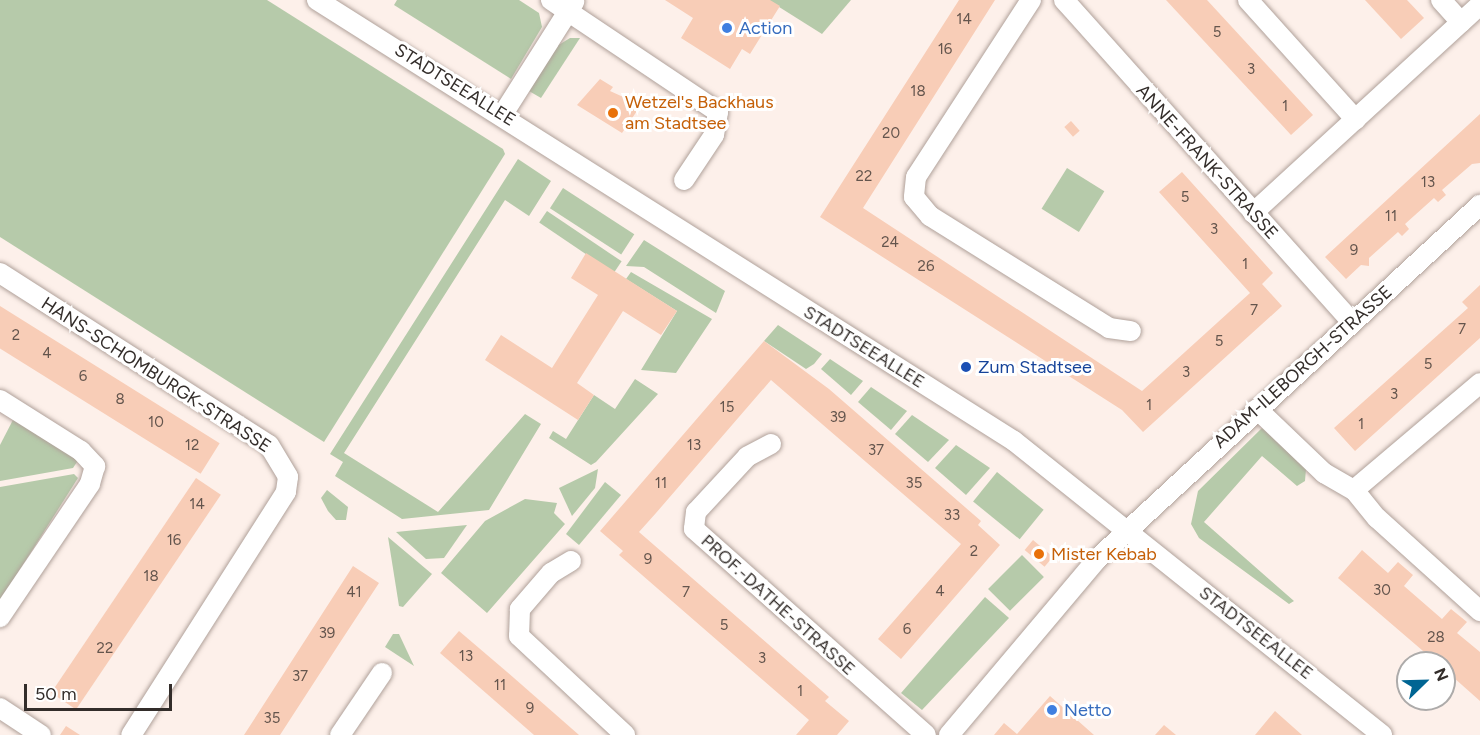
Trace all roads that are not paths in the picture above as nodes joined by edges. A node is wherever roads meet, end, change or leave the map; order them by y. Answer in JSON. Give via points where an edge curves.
{"nodes":[{"id":1,"x":318,"y":0,"type":"edge"},
{"id":2,"x":551,"y":0,"type":"edge"},
{"id":3,"x":1031,"y":0,"type":"edge"},
{"id":4,"x":1064,"y":0,"type":"edge"},
{"id":5,"x":1248,"y":0,"type":"edge"},
{"id":6,"x":1441,"y":0,"type":"edge"},
{"id":7,"x":1480,"y":5,"type":"edge"},
{"id":8,"x":572,"y":6,"type":"edge"},
{"id":9,"x":1461,"y":22,"type":"junction"},
{"id":10,"x":503,"y":114,"type":"junction"},
{"id":11,"x":1356,"y":120,"type":"junction"},
{"id":12,"x":684,"y":180,"type":"dead end"},
{"id":13,"x":1480,"y":205,"type":"edge"},
{"id":14,"x":1253,"y":213,"type":"junction"},
{"id":15,"x":0,"y":273,"type":"edge"},
{"id":16,"x":1352,"y":322,"type":"junction"},
{"id":17,"x":1131,"y":331,"type":"dead end"},
{"id":18,"x":1480,"y":383,"type":"edge"},
{"id":19,"x":0,"y":400,"type":"edge"},
{"id":20,"x":1257,"y":409,"type":"junction"},
{"id":21,"x":771,"y":444,"type":"dead end"},
{"id":22,"x":1354,"y":490,"type":"junction"},
{"id":23,"x":1128,"y":531,"type":"junction"},
{"id":24,"x":571,"y":561,"type":"dead end"},
{"id":25,"x":1480,"y":611,"type":"edge"},
{"id":26,"x":0,"y":617,"type":"edge"},
{"id":27,"x":382,"y":673,"type":"dead end"},
{"id":28,"x":0,"y":708,"type":"edge"},
{"id":29,"x":41,"y":735,"type":"edge"},
{"id":30,"x":132,"y":735,"type":"edge"},
{"id":31,"x":340,"y":735,"type":"edge"},
{"id":32,"x":625,"y":735,"type":"edge"},
{"id":33,"x":926,"y":735,"type":"edge"},
{"id":34,"x":949,"y":735,"type":"edge"},
{"id":35,"x":1382,"y":735,"type":"edge"}],
"edges":[{"from":1,"to":10,"type":"street","name":"STADTSEEALLEE"},
{"from":2,"to":8,"type":"street"},
{"from":3,"to":17,"type":"street","via":[[916,177],[914,197],[930,216],[1109,328]]},
{"from":4,"to":14,"type":"street","name":"ANNE-FRANK-STRASSE"},
{"from":5,"to":11,"type":"street"},
{"from":6,"to":9,"type":"street"},
{"from":7,"to":9,"type":"street"},
{"from":8,"to":10,"type":"street"},
{"from":8,"to":12,"type":"street","via":[[718,112],[714,135]]},
{"from":9,"to":11,"type":"street"},
{"from":10,"to":23,"type":"street","name":"STADTSEEALLEE","via":[[1014,441]]},
{"from":11,"to":14,"type":"street"},
{"from":13,"to":16,"type":"street","name":"ADAM-ILEBORGH-STRASSE"},
{"from":14,"to":16,"type":"street","name":"ANNE-FRANK-STRASSE"},
{"from":15,"to":30,"type":"street","name":"HANS-SCHOMBURGK-STRASSE","via":[[269,446],[288,477],[285,492]]},
{"from":16,"to":20,"type":"street","name":"ADAM-ILEBORGH-STRASSE"},
{"from":18,"to":22,"type":"street"},
{"from":19,"to":26,"type":"street","via":[[81,451],[94,466],[90,484]]},
{"from":20,"to":22,"type":"street","via":[[1324,473]]},
{"from":20,"to":23,"type":"street","name":"ADAM-ILEBORGH-STRASSE"},
{"from":21,"to":33,"type":"street","name":"PROF.-DATHE-STRASSE","via":[[747,457],[696,512],[694,529]]},
{"from":22,"to":25,"type":"street","via":[[1377,518]]},
{"from":23,"to":34,"type":"street","name":"ADAM-ILEBORGH-STRASSE","via":[[1097,559]]},
{"from":23,"to":35,"type":"street","name":"STADTSEEALLEE"},
{"from":24,"to":32,"type":"street","via":[[551,573],[520,609],[519,636]]},
{"from":27,"to":31,"type":"street"},
{"from":28,"to":29,"type":"street"}]}
